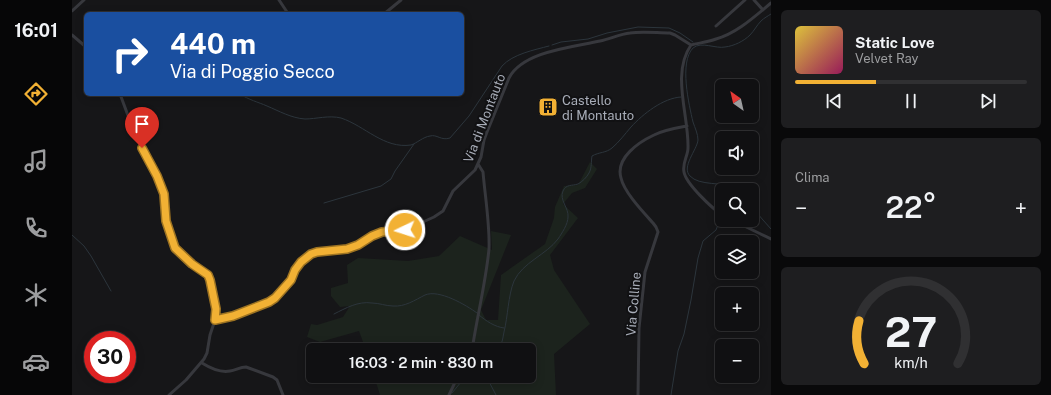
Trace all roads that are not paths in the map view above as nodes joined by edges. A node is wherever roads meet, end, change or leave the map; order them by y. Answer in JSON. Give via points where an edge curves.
{"nodes":[{"id":1,"x":84,"y":0,"type":"edge"},
{"id":2,"x":279,"y":0,"type":"edge"},
{"id":3,"x":401,"y":0,"type":"edge"},
{"id":4,"x":745,"y":0,"type":"edge"},
{"id":5,"x":754,"y":0,"type":"edge"},
{"id":6,"x":771,"y":3,"type":"edge"},
{"id":7,"x":763,"y":10,"type":"junction"},
{"id":8,"x":72,"y":11,"type":"edge"},
{"id":9,"x":287,"y":12,"type":"edge"},
{"id":10,"x":386,"y":12,"type":"edge"},
{"id":11,"x":716,"y":26,"type":"dead end"},
{"id":12,"x":72,"y":35,"type":"edge"},
{"id":13,"x":84,"y":45,"type":"edge"},
{"id":14,"x":691,"y":45,"type":"junction"},
{"id":15,"x":121,"y":96,"type":"edge"},
{"id":16,"x":687,"y":126,"type":"junction"},
{"id":17,"x":478,"y":164,"type":"dead end"},
{"id":18,"x":715,"y":210,"type":"edge"},
{"id":19,"x":746,"y":227,"type":"edge"},
{"id":20,"x":771,"y":239,"type":"edge"},
{"id":21,"x":215,"y":320,"type":"junction"},
{"id":22,"x":473,"y":343,"type":"edge"},
{"id":23,"x":202,"y":363,"type":"junction"},
{"id":24,"x":455,"y":383,"type":"edge"},
{"id":25,"x":169,"y":395,"type":"edge"},
{"id":26,"x":283,"y":395,"type":"edge"},
{"id":27,"x":449,"y":395,"type":"edge"},
{"id":28,"x":638,"y":395,"type":"edge"}],
"edges":[{"from":1,"to":8,"type":"street"},
{"from":2,"to":9,"type":"street"},
{"from":3,"to":10,"type":"street"},
{"from":4,"to":11,"type":"street"},
{"from":5,"to":7,"type":"street"},
{"from":6,"to":7,"type":"street"},
{"from":7,"to":14,"type":"street","via":[[736,30],[716,39]]},
{"from":12,"to":13,"type":"street"},
{"from":14,"to":16,"type":"street","via":[[687,50],[682,72]]},
{"from":14,"to":21,"type":"street","name":"Via di Montauto","via":[[670,33],[630,32],[600,42],[560,48],[522,64],[510,74],[475,170],[453,192],[443,211],[405,230],[382,232],[347,249],[311,254],[301,262],[291,280],[275,298],[233,316]]},
{"from":15,"to":21,"type":"street","via":[[133,129],[164,194],[166,221],[175,248],[208,275],[216,309]]},
{"from":16,"to":18,"type":"street","via":[[689,149],[683,171],[687,180]]},
{"from":16,"to":28,"type":"street","name":"Via Colline","via":[[655,134],[634,146],[620,170],[620,177],[626,190],[658,232],[645,272],[639,328]]},
{"from":17,"to":22,"type":"street","via":[[483,172],[489,248]]},
{"from":19,"to":20,"type":"street"},
{"from":21,"to":23,"type":"street"},
{"from":23,"to":25,"type":"street"},
{"from":23,"to":26,"type":"street","via":[[216,370],[229,371],[246,367],[273,377],[277,380]]},
{"from":24,"to":27,"type":"street"}]}
